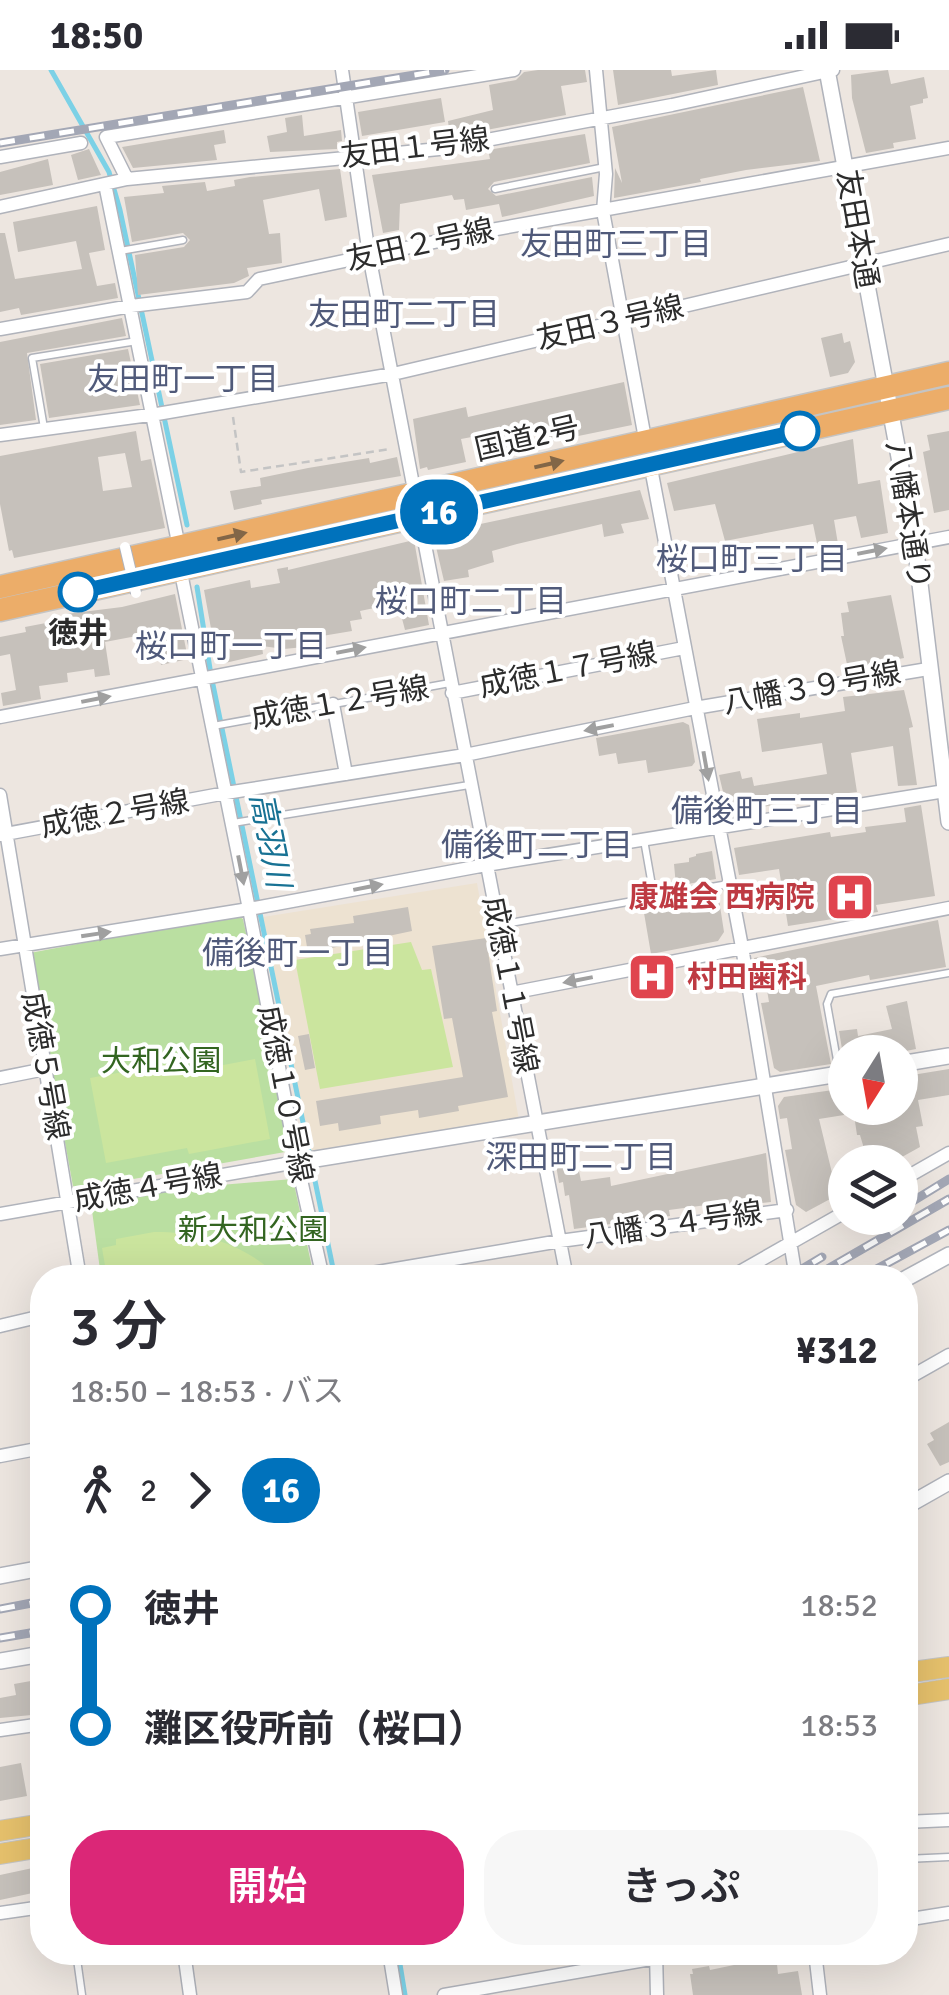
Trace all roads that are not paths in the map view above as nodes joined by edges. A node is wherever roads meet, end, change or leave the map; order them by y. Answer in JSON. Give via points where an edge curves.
{"nodes":[{"id":1,"x":342,"y":70,"type":"edge"},
{"id":2,"x":514,"y":70,"type":"edge"},
{"id":3,"x":596,"y":70,"type":"edge"},
{"id":4,"x":829,"y":70,"type":"edge"},
{"id":5,"x":345,"y":98,"type":"junction"},
{"id":6,"x":601,"y":119,"type":"junction"},
{"id":7,"x":81,"y":142,"type":"dead end"},
{"id":8,"x":949,"y":148,"type":"edge"},
{"id":9,"x":353,"y":156,"type":"junction"},
{"id":10,"x":0,"y":157,"type":"edge"},
{"id":11,"x":605,"y":166,"type":"junction"},
{"id":12,"x":846,"y":168,"type":"junction"},
{"id":13,"x":116,"y":182,"type":"junction"},
{"id":14,"x":495,"y":189,"type":"dead end"},
{"id":15,"x":0,"y":207,"type":"edge"},
{"id":16,"x":603,"y":212,"type":"junction"},
{"id":17,"x":183,"y":240,"type":"dead end"},
{"id":18,"x":949,"y":244,"type":"edge"},
{"id":19,"x":126,"y":250,"type":"junction"},
{"id":20,"x":369,"y":255,"type":"junction"},
{"id":21,"x":864,"y":266,"type":"junction"},
{"id":22,"x":138,"y":306,"type":"junction"},
{"id":23,"x":622,"y":320,"type":"junction"},
{"id":24,"x":0,"y":329,"type":"edge"},
{"id":25,"x":138,"y":341,"type":"junction"},
{"id":26,"x":949,"y":373,"type":"edge"},
{"id":27,"x":393,"y":374,"type":"junction"},
{"id":28,"x":949,"y":398,"type":"edge"},
{"id":29,"x":888,"y":399,"type":"junction"},
{"id":30,"x":160,"y":414,"type":"junction"},
{"id":31,"x":44,"y":429,"type":"junction"},
{"id":32,"x":0,"y":435,"type":"edge"},
{"id":33,"x":648,"y":453,"type":"junction"},
{"id":34,"x":417,"y":506,"type":"junction"},
{"id":35,"x":949,"y":538,"type":"edge"},
{"id":36,"x":915,"y":543,"type":"junction"},
{"id":37,"x":125,"y":547,"type":"dead end"},
{"id":38,"x":180,"y":558,"type":"junction"},
{"id":39,"x":0,"y":587,"type":"edge"},
{"id":40,"x":674,"y":590,"type":"junction"},
{"id":41,"x":136,"y":593,"type":"dead end"},
{"id":42,"x":0,"y":610,"type":"edge"},
{"id":43,"x":440,"y":632,"type":"junction"},
{"id":44,"x":684,"y":648,"type":"junction"},
{"id":45,"x":928,"y":669,"type":"junction"},
{"id":46,"x":210,"y":677,"type":"junction"},
{"id":47,"x":451,"y":688,"type":"junction"},
{"id":48,"x":334,"y":704,"type":"junction"},
{"id":49,"x":695,"y":708,"type":"junction"},
{"id":50,"x":0,"y":717,"type":"edge"},
{"id":51,"x":212,"y":726,"type":"junction"},
{"id":52,"x":464,"y":755,"type":"junction"},
{"id":53,"x":346,"y":774,"type":"junction"},
{"id":54,"x":470,"y":785,"type":"junction"},
{"id":55,"x":947,"y":791,"type":"edge"},
{"id":56,"x":232,"y":792,"type":"junction"},
{"id":57,"x":0,"y":795,"type":"edge"},
{"id":58,"x":949,"y":822,"type":"edge"},
{"id":59,"x":232,"y":823,"type":"junction"},
{"id":60,"x":717,"y":827,"type":"junction"},
{"id":61,"x":3,"y":834,"type":"edge"},
{"id":62,"x":644,"y":839,"type":"junction"},
{"id":63,"x":486,"y":865,"type":"junction"},
{"id":64,"x":729,"y":884,"type":"junction"},
{"id":65,"x":654,"y":898,"type":"junction"},
{"id":66,"x":949,"y":908,"type":"edge"},
{"id":67,"x":251,"y":909,"type":"junction"},
{"id":68,"x":498,"y":925,"type":"junction"},
{"id":69,"x":23,"y":945,"type":"junction"},
{"id":70,"x":742,"y":947,"type":"junction"},
{"id":71,"x":0,"y":949,"type":"edge"},
{"id":72,"x":949,"y":973,"type":"edge"},
{"id":73,"x":511,"y":993,"type":"junction"},
{"id":74,"x":834,"y":1035,"type":"edge"},
{"id":75,"x":949,"y":1056,"type":"edge"},
{"id":76,"x":918,"y":1061,"type":"edge"},
{"id":77,"x":45,"y":1070,"type":"junction"},
{"id":78,"x":828,"y":1077,"type":"edge"},
{"id":79,"x":0,"y":1078,"type":"edge"},
{"id":80,"x":764,"y":1088,"type":"junction"},
{"id":81,"x":537,"y":1124,"type":"junction"},
{"id":82,"x":949,"y":1153,"type":"edge"},
{"id":83,"x":305,"y":1161,"type":"junction"},
{"id":84,"x":918,"y":1171,"type":"edge"},
{"id":85,"x":70,"y":1202,"type":"junction"},
{"id":86,"x":787,"y":1210,"type":"junction"},
{"id":87,"x":0,"y":1214,"type":"edge"},
{"id":88,"x":828,"y":1222,"type":"edge"},
{"id":89,"x":560,"y":1241,"type":"junction"},
{"id":90,"x":792,"y":1242,"type":"junction"},
{"id":91,"x":949,"y":1256,"type":"edge"},
{"id":92,"x":447,"y":1261,"type":"junction"},
{"id":93,"x":78,"y":1265,"type":"edge"},
{"id":94,"x":321,"y":1265,"type":"edge"},
{"id":95,"x":421,"y":1265,"type":"edge"},
{"id":96,"x":448,"y":1265,"type":"edge"},
{"id":97,"x":565,"y":1265,"type":"edge"},
{"id":98,"x":752,"y":1265,"type":"edge"},
{"id":99,"x":795,"y":1265,"type":"edge"},
{"id":100,"x":918,"y":1273,"type":"edge"},
{"id":101,"x":30,"y":1319,"type":"edge"},
{"id":102,"x":0,"y":1326,"type":"edge"},
{"id":103,"x":949,"y":1355,"type":"edge"},
{"id":104,"x":918,"y":1373,"type":"edge"},
{"id":105,"x":30,"y":1450,"type":"edge"},
{"id":106,"x":0,"y":1456,"type":"edge"},
{"id":107,"x":949,"y":1482,"type":"edge"},
{"id":108,"x":918,"y":1500,"type":"edge"},
{"id":109,"x":30,"y":1570,"type":"edge"},
{"id":110,"x":0,"y":1576,"type":"edge"},
{"id":111,"x":30,"y":1656,"type":"edge"},
{"id":112,"x":0,"y":1661,"type":"edge"},
{"id":113,"x":949,"y":1666,"type":"edge"},
{"id":114,"x":918,"y":1670,"type":"edge"},
{"id":115,"x":949,"y":1689,"type":"edge"},
{"id":116,"x":918,"y":1694,"type":"edge"},
{"id":117,"x":30,"y":1726,"type":"edge"},
{"id":118,"x":0,"y":1730,"type":"edge"},
{"id":119,"x":949,"y":1820,"type":"edge"},
{"id":120,"x":918,"y":1821,"type":"edge"},
{"id":121,"x":30,"y":1826,"type":"edge"},
{"id":122,"x":0,"y":1831,"type":"edge"},
{"id":123,"x":30,"y":1849,"type":"edge"},
{"id":124,"x":0,"y":1854,"type":"edge"},
{"id":125,"x":949,"y":1857,"type":"edge"},
{"id":126,"x":918,"y":1858,"type":"edge"},
{"id":127,"x":30,"y":1909,"type":"edge"},
{"id":128,"x":0,"y":1913,"type":"edge"},
{"id":129,"x":949,"y":1913,"type":"edge"},
{"id":130,"x":918,"y":1918,"type":"edge"},
{"id":131,"x":78,"y":1965,"type":"edge"},
{"id":132,"x":186,"y":1965,"type":"edge"},
{"id":133,"x":390,"y":1965,"type":"edge"},
{"id":134,"x":604,"y":1965,"type":"edge"},
{"id":135,"x":657,"y":1965,"type":"edge"},
{"id":136,"x":817,"y":1965,"type":"edge"},
{"id":137,"x":82,"y":1995,"type":"edge"},
{"id":138,"x":190,"y":1995,"type":"edge"},
{"id":139,"x":396,"y":1995,"type":"edge"},
{"id":140,"x":444,"y":1995,"type":"edge"},
{"id":141,"x":657,"y":1995,"type":"edge"},
{"id":142,"x":820,"y":1995,"type":"edge"}],
"edges":[{"from":1,"to":5,"type":"street","name":"成徳１１号線"},
{"from":2,"to":5,"type":"street"},
{"from":3,"to":6,"type":"street"},
{"from":4,"to":6,"type":"street","name":"友田１号線"},
{"from":4,"to":12,"type":"street","name":"友田本通"},
{"from":5,"to":9,"type":"street","name":"成徳１１号線"},
{"from":5,"to":13,"type":"street","name":"成徳１０号線","via":[[106,137]]},
{"from":6,"to":9,"type":"street","name":"友田１号線","via":[[440,150]]},
{"from":6,"to":11,"type":"street"},
{"from":7,"to":10,"type":"street"},
{"from":8,"to":12,"type":"street","name":"友田２号線"},
{"from":9,"to":13,"type":"street","name":"友田１号線"},
{"from":9,"to":20,"type":"street","name":"成徳１１号線"},
{"from":11,"to":14,"type":"lane"},
{"from":11,"to":16,"type":"street"},
{"from":12,"to":16,"type":"street","name":"友田２号線"},
{"from":12,"to":21,"type":"street","name":"友田本通"},
{"from":13,"to":15,"type":"street","name":"友田１号線"},
{"from":13,"to":19,"type":"street","name":"成徳１０号線"},
{"from":16,"to":20,"type":"street","name":"友田２号線"},
{"from":16,"to":23,"type":"street"},
{"from":17,"to":19,"type":"lane"},
{"from":18,"to":21,"type":"street","name":"友田３号線"},
{"from":19,"to":22,"type":"street","name":"成徳１０号線"},
{"from":20,"to":22,"type":"street","name":"友田２号線","via":[[259,280],[247,292]]},
{"from":20,"to":27,"type":"street","name":"成徳１１号線"},
{"from":21,"to":23,"type":"street","name":"友田３号線"},
{"from":21,"to":29,"type":"street","name":"友田本通"},
{"from":22,"to":24,"type":"street","name":"友田２号線"},
{"from":22,"to":25,"type":"street","name":"成徳１０号線"},
{"from":23,"to":27,"type":"street","name":"友田３号線"},
{"from":23,"to":33,"type":"street"},
{"from":25,"to":30,"type":"street","name":"成徳１０号線"},
{"from":25,"to":31,"type":"lane","via":[[32,358]]},
{"from":26,"to":29,"type":"highway","name":"国道2号"},
{"from":27,"to":30,"type":"street","name":"友田３号線"},
{"from":27,"to":34,"type":"street","name":"成徳１１号線"},
{"from":28,"to":29,"type":"highway","name":"国道2号"},
{"from":29,"to":33,"type":"highway","name":"国道2号"},
{"from":29,"to":36,"type":"street","name":"八幡本通り"},
{"from":30,"to":31,"type":"street","name":"友田３号線"},
{"from":30,"to":38,"type":"street","name":"成徳１０号線"},
{"from":31,"to":32,"type":"street","name":"友田３号線"},
{"from":33,"to":34,"type":"highway","name":"国道2号"},
{"from":33,"to":40,"type":"street"},
{"from":34,"to":38,"type":"highway","name":"国道2号"},
{"from":34,"to":43,"type":"street","name":"成徳１１号線"},
{"from":35,"to":36,"type":"street"},
{"from":40,"to":36,"type":"street","one_way":true},
{"from":36,"to":45,"type":"street","name":"八幡本通り"},
{"from":37,"to":41,"type":"street","bridge":true},
{"from":38,"to":39,"type":"highway","name":"国道2号"},
{"from":38,"to":42,"type":"highway","name":"国道2号"},
{"from":38,"to":46,"type":"street","name":"成徳１０号線"},
{"from":40,"to":43,"type":"street"},
{"from":40,"to":44,"type":"street"},
{"from":46,"to":43,"type":"street","one_way":true},
{"from":43,"to":47,"type":"street","name":"成徳１１号線"},
{"from":44,"to":47,"type":"street","name":"成徳１７号線"},
{"from":44,"to":49,"type":"street"},
{"from":45,"to":49,"type":"street","name":"八幡３９号線"},
{"from":45,"to":55,"type":"street","name":"八幡本通り"},
{"from":50,"to":46,"type":"street","one_way":true},
{"from":46,"to":51,"type":"street","name":"成徳１０号線"},
{"from":47,"to":48,"type":"lane","name":"成徳１２号線"},
{"from":47,"to":52,"type":"street","name":"成徳１１号線"},
{"from":48,"to":51,"type":"lane","name":"成徳１２号線"},
{"from":48,"to":53,"type":"street"},
{"from":49,"to":52,"type":"street","name":"八幡３９号線","one_way":true},
{"from":49,"to":60,"type":"street","one_way":true},
{"from":51,"to":56,"type":"street","name":"成徳１０号線"},
{"from":52,"to":53,"type":"street","name":"成徳２号線"},
{"from":52,"to":54,"type":"street","name":"成徳１１号線"},
{"from":53,"to":56,"type":"street","name":"成徳２号線"},
{"from":54,"to":59,"type":"lane"},
{"from":54,"to":63,"type":"street","name":"成徳１１号線"},
{"from":55,"to":58,"type":"street","name":"八幡本通り"},
{"from":55,"to":60,"type":"street"},
{"from":56,"to":59,"type":"street","name":"成徳１０号線"},
{"from":56,"to":61,"type":"street","name":"成徳２号線"},
{"from":57,"to":61,"type":"street","name":"成徳５号線"},
{"from":59,"to":67,"type":"street","name":"成徳１０号線","one_way":true},
{"from":60,"to":62,"type":"street"},
{"from":60,"to":64,"type":"street"},
{"from":61,"to":69,"type":"street","name":"成徳５号線"},
{"from":62,"to":63,"type":"street"},
{"from":62,"to":65,"type":"lane"},
{"from":67,"to":63,"type":"street","one_way":true},
{"from":63,"to":68,"type":"street","name":"成徳１１号線"},
{"from":64,"to":65,"type":"lane"},
{"from":64,"to":70,"type":"street"},
{"from":65,"to":68,"type":"lane"},
{"from":66,"to":70,"type":"street"},
{"from":69,"to":67,"type":"street","one_way":true},
{"from":67,"to":83,"type":"street","name":"成徳１０号線"},
{"from":68,"to":73,"type":"street","name":"成徳１１号線"},
{"from":69,"to":71,"type":"street"},
{"from":69,"to":77,"type":"street","name":"成徳５号線"},
{"from":70,"to":73,"type":"street","one_way":true},
{"from":70,"to":80,"type":"street"},
{"from":72,"to":74,"type":"lane","via":[[832,994],[827,1004]]},
{"from":73,"to":81,"type":"street","name":"成徳１１号線"},
{"from":75,"to":76,"type":"street"},
{"from":77,"to":79,"type":"street"},
{"from":77,"to":85,"type":"street","name":"成徳５号線"},
{"from":78,"to":80,"type":"street","name":"成徳４号線"},
{"from":80,"to":81,"type":"street","name":"成徳４号線"},
{"from":80,"to":86,"type":"street"},
{"from":81,"to":83,"type":"street","name":"成徳４号線"},
{"from":81,"to":89,"type":"street","name":"成徳１１号線"},
{"from":82,"to":84,"type":"street"},
{"from":83,"to":85,"type":"street","name":"成徳４号線"},
{"from":83,"to":94,"type":"street","name":"成徳１０号線"},
{"from":85,"to":87,"type":"street","name":"成徳４号線"},
{"from":85,"to":93,"type":"street","name":"成徳５号線"},
{"from":86,"to":89,"type":"street","name":"八幡３４号線"},
{"from":86,"to":90,"type":"street"},
{"from":88,"to":90,"type":"street"},
{"from":89,"to":92,"type":"street","name":"八幡３４号線"},
{"from":89,"to":97,"type":"street","name":"成徳１１号線"},
{"from":90,"to":98,"type":"street"},
{"from":90,"to":99,"type":"street"},
{"from":91,"to":100,"type":"street"},
{"from":92,"to":95,"type":"street","name":"八幡３４号線"},
{"from":92,"to":96,"type":"street"},
{"from":101,"to":102,"type":"street"},
{"from":103,"to":104,"type":"street"},
{"from":105,"to":106,"type":"street"},
{"from":107,"to":108,"type":"street"},
{"from":109,"to":110,"type":"street"},
{"from":111,"to":112,"type":"street"},
{"from":113,"to":114,"type":"main road"},
{"from":115,"to":116,"type":"main road"},
{"from":117,"to":118,"type":"street"},
{"from":119,"to":120,"type":"street"},
{"from":121,"to":122,"type":"main road"},
{"from":123,"to":124,"type":"main road"},
{"from":125,"to":126,"type":"lane"},
{"from":127,"to":128,"type":"street"},
{"from":129,"to":130,"type":"street"},
{"from":131,"to":137,"type":"lane"},
{"from":132,"to":138,"type":"street"},
{"from":133,"to":139,"type":"street"},
{"from":134,"to":140,"type":"street"},
{"from":135,"to":141,"type":"street"},
{"from":136,"to":142,"type":"street"}]}
